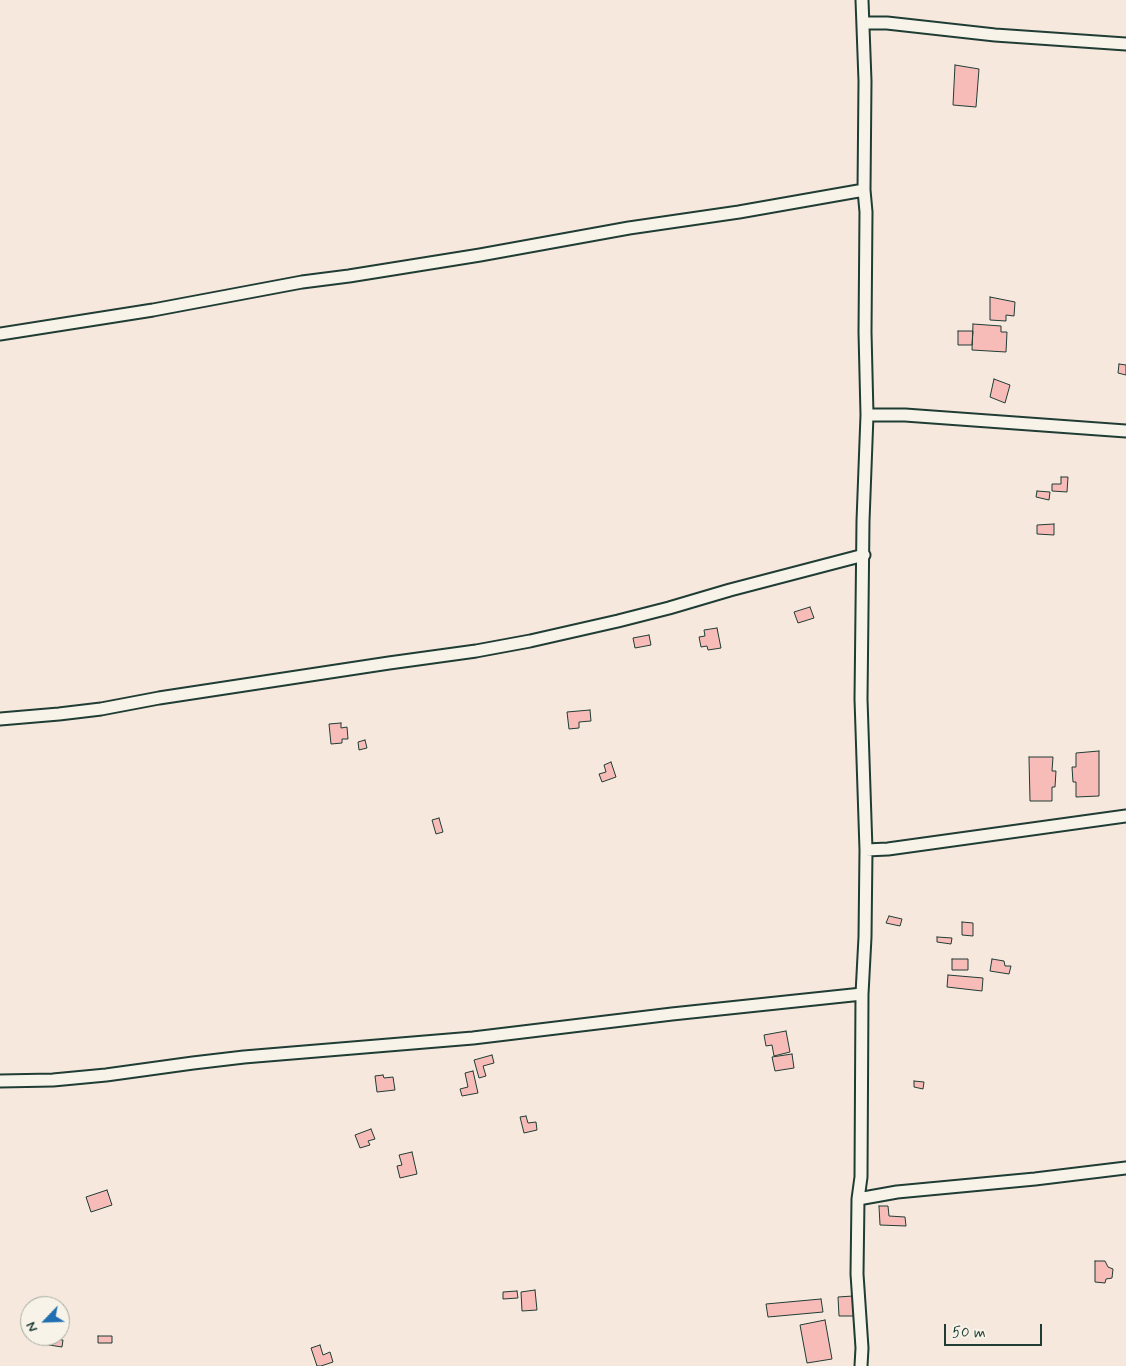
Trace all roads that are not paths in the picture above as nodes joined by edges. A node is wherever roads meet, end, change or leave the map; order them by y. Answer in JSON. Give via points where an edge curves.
{"nodes":[{"id":1,"x":862,"y":0,"type":"edge"},
{"id":2,"x":862,"y":23,"type":"junction"},
{"id":3,"x":1126,"y":44,"type":"edge"},
{"id":4,"x":864,"y":190,"type":"junction"},
{"id":5,"x":0,"y":334,"type":"edge"},
{"id":6,"x":867,"y":415,"type":"junction"},
{"id":7,"x":1126,"y":431,"type":"edge"},
{"id":8,"x":864,"y":555,"type":"junction"},
{"id":9,"x":0,"y":719,"type":"edge"},
{"id":10,"x":1126,"y":816,"type":"edge"},
{"id":11,"x":866,"y":850,"type":"junction"},
{"id":12,"x":862,"y":994,"type":"junction"},
{"id":13,"x":0,"y":1081,"type":"edge"},
{"id":14,"x":1126,"y":1168,"type":"edge"},
{"id":15,"x":858,"y":1198,"type":"junction"},
{"id":16,"x":861,"y":1366,"type":"edge"}],
"edges":[{"from":1,"to":2,"type":"street"},
{"from":2,"to":3,"type":"street"},
{"from":2,"to":4,"type":"street"},
{"from":4,"to":5,"type":"street"},
{"from":4,"to":6,"type":"street"},
{"from":6,"to":7,"type":"street"},
{"from":6,"to":8,"type":"street"},
{"from":8,"to":9,"type":"street","via":[[626,619],[485,650],[101,709]]},
{"from":8,"to":11,"type":"street","via":[[862,699]]},
{"from":10,"to":11,"type":"street"},
{"from":11,"to":12,"type":"street"},
{"from":12,"to":13,"type":"street","via":[[473,1038],[218,1060],[62,1080]]},
{"from":12,"to":15,"type":"street","via":[[861,1177]]},
{"from":14,"to":15,"type":"street"},
{"from":15,"to":16,"type":"street"}]}
